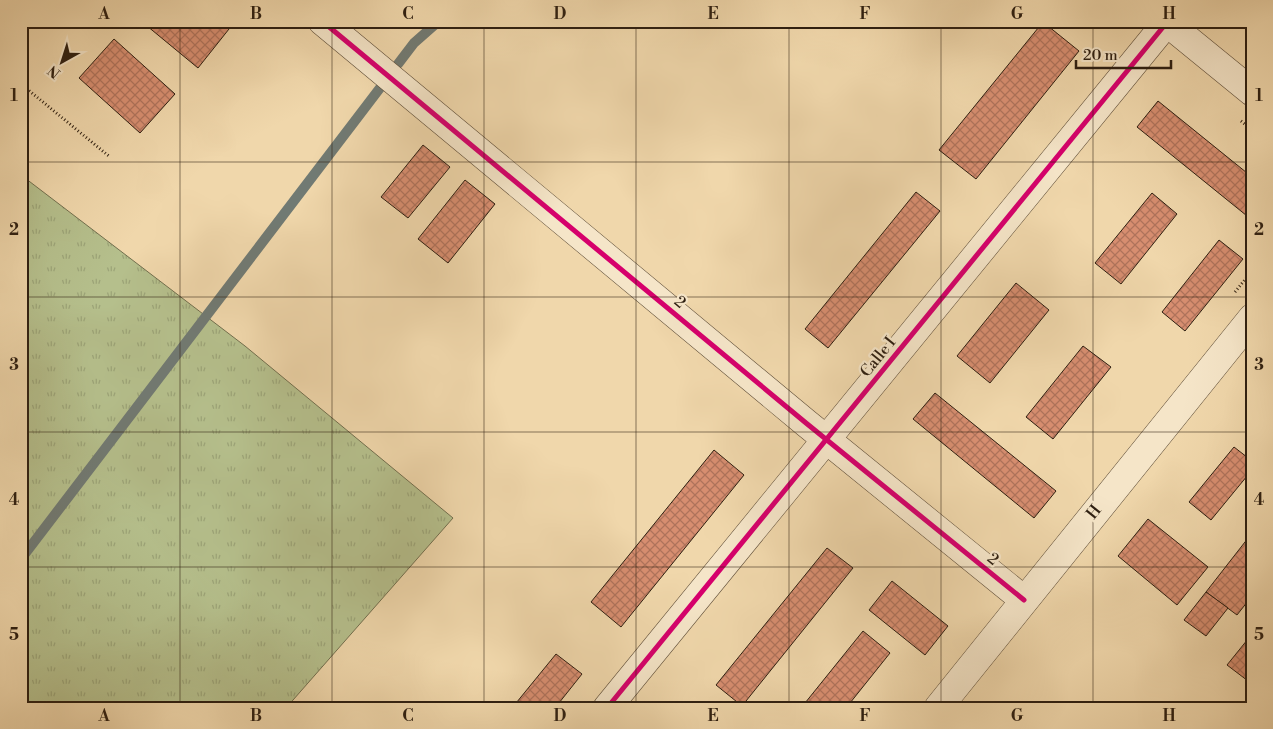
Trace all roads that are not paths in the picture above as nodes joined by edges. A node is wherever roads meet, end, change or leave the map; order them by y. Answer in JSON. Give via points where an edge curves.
{"nodes":[{"id":1,"x":322,"y":21,"type":"edge"},
{"id":2,"x":1167,"y":22,"type":"edge"},
{"id":3,"x":1252,"y":92,"type":"edge"},
{"id":4,"x":1252,"y":318,"type":"edge"},
{"id":5,"x":826,"y":440,"type":"junction"},
{"id":6,"x":1024,"y":600,"type":"junction"},
{"id":7,"x":607,"y":708,"type":"edge"},
{"id":8,"x":938,"y":708,"type":"edge"}],
"edges":[{"from":1,"to":5,"type":"street","name":"2"},
{"from":2,"to":3,"type":"street"},
{"from":2,"to":5,"type":"street","name":"Calle I"},
{"from":4,"to":6,"type":"street","name":"H"},
{"from":5,"to":6,"type":"street","name":"2"},
{"from":5,"to":7,"type":"street","name":"Calle I"},
{"from":6,"to":8,"type":"street","name":"H"}]}
